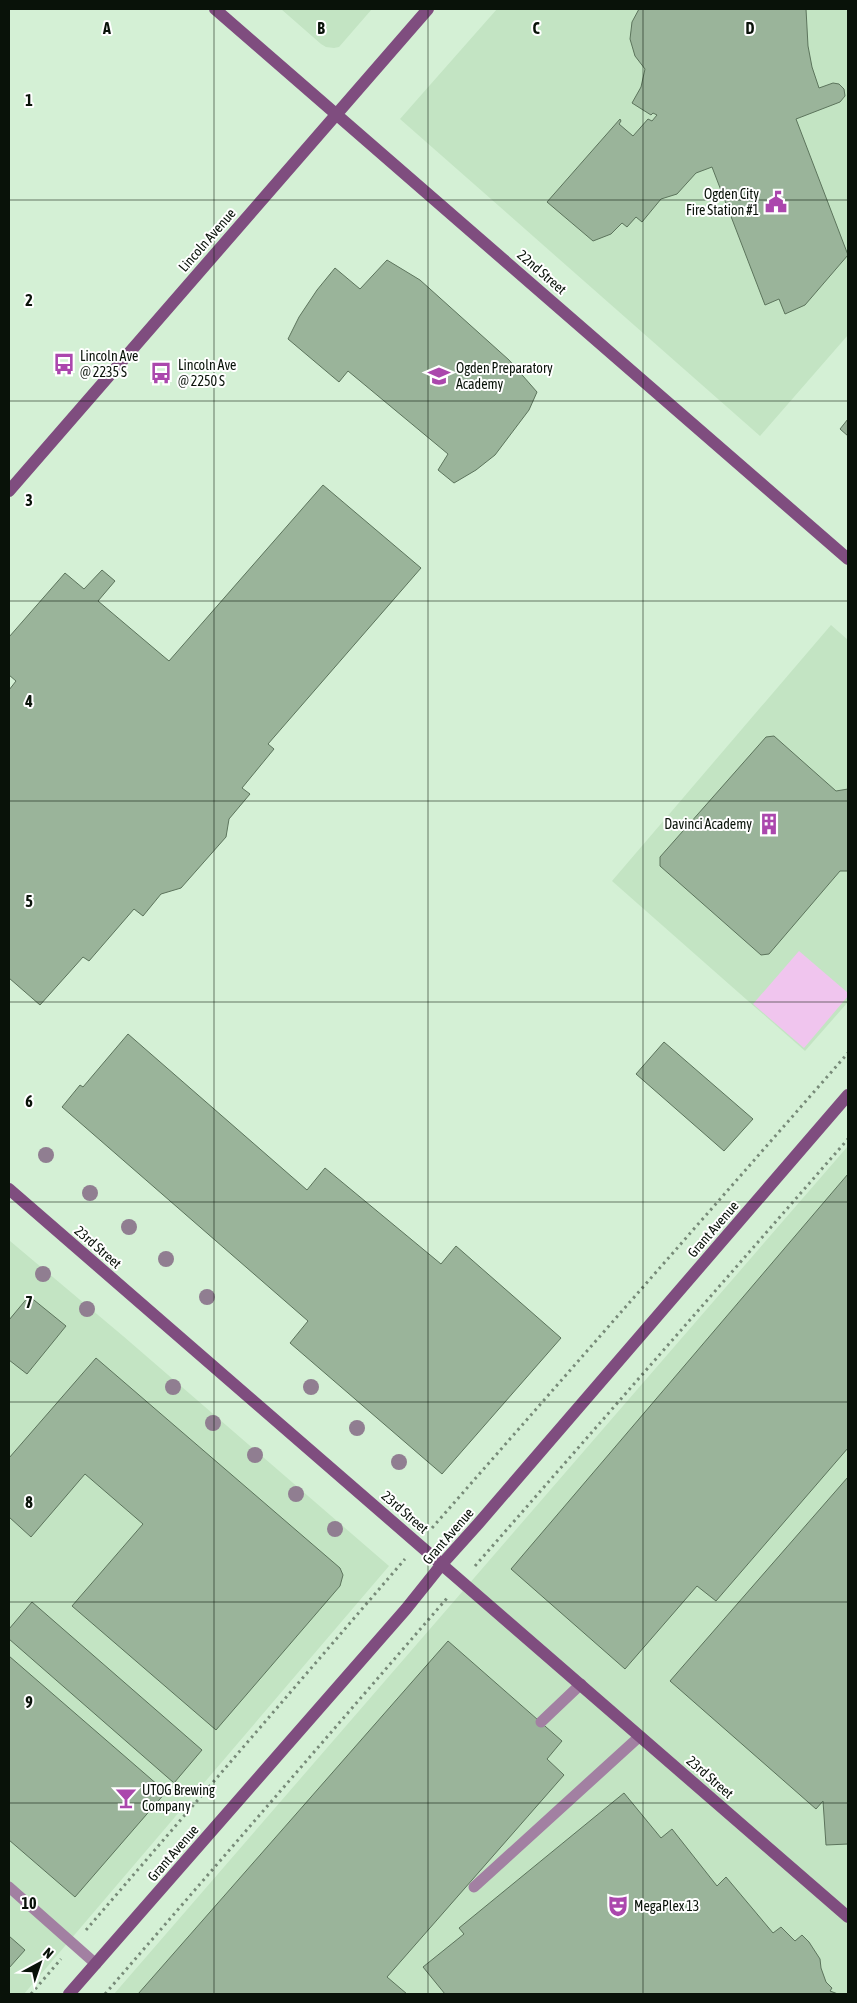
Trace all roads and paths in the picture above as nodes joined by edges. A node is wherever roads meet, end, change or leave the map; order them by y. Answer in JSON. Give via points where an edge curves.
{"nodes":[{"id":1,"x":215,"y":9,"type":"edge"},
{"id":2,"x":428,"y":9,"type":"edge"},
{"id":3,"x":336,"y":114,"type":"junction"},
{"id":4,"x":9,"y":492,"type":"edge"},
{"id":5,"x":848,"y":559,"type":"edge"},
{"id":6,"x":848,"y":1052,"type":"edge"},
{"id":7,"x":848,"y":1095,"type":"edge"},
{"id":8,"x":9,"y":1189,"type":"edge"},
{"id":9,"x":418,"y":1544,"type":"junction"},
{"id":10,"x":442,"y":1564,"type":"junction"},
{"id":11,"x":580,"y":1684,"type":"junction"},
{"id":12,"x":541,"y":1722,"type":"dead end"},
{"id":13,"x":640,"y":1736,"type":"junction"},
{"id":14,"x":474,"y":1887,"type":"dead end"},
{"id":15,"x":9,"y":1888,"type":"edge"},
{"id":16,"x":848,"y":1917,"type":"edge"},
{"id":17,"x":74,"y":1944,"type":"junction"},
{"id":18,"x":96,"y":1964,"type":"junction"},
{"id":19,"x":31,"y":1994,"type":"edge"},
{"id":20,"x":69,"y":1994,"type":"edge"}],
"edges":[{"from":1,"to":3,"type":"street","name":"22nd Street"},
{"from":2,"to":3,"type":"street","name":"Lincoln Avenue"},
{"from":3,"to":4,"type":"street","name":"Lincoln Avenue"},
{"from":3,"to":5,"type":"street","name":"22nd Street"},
{"from":6,"to":9,"type":"path"},
{"from":7,"to":10,"type":"street","name":"Grant Avenue"},
{"from":8,"to":9,"type":"street","name":"23rd Street"},
{"from":9,"to":10,"type":"street","name":"23rd Street"},
{"from":9,"to":17,"type":"path"},
{"from":10,"to":11,"type":"street","name":"23rd Street"},
{"from":10,"to":18,"type":"street","name":"Grant Avenue","via":[[400,1617]]},
{"from":11,"to":12,"type":"lane"},
{"from":11,"to":13,"type":"street","name":"23rd Street"},
{"from":13,"to":14,"type":"lane"},
{"from":13,"to":16,"type":"street","name":"23rd Street"},
{"from":15,"to":17,"type":"lane"},
{"from":17,"to":18,"type":"lane"},
{"from":17,"to":19,"type":"path"},
{"from":18,"to":20,"type":"street","name":"Grant Avenue"}]}
